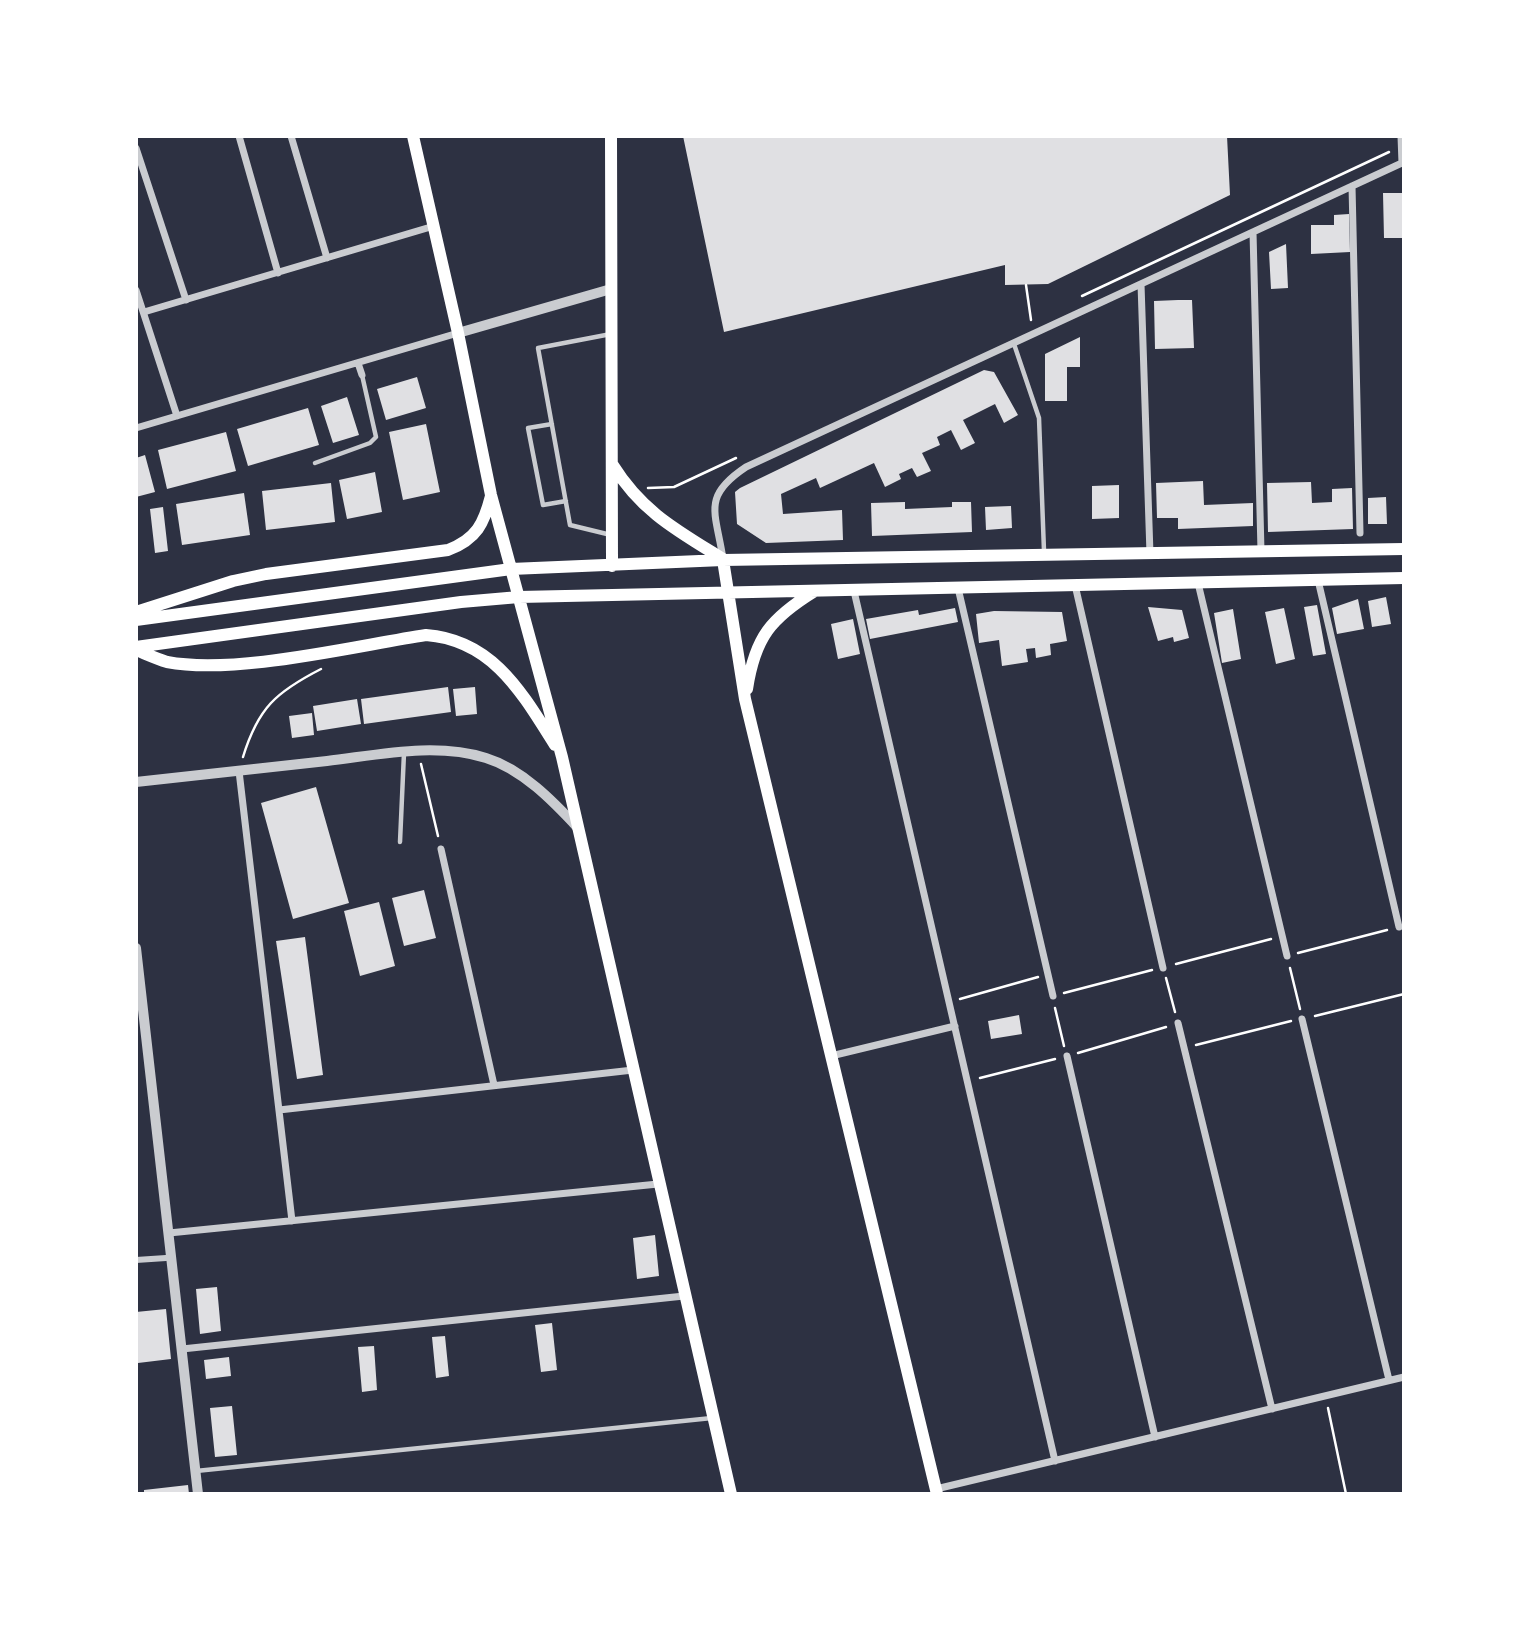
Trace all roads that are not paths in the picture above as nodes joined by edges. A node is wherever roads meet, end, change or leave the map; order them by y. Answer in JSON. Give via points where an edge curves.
{"nodes":[{"id":1,"x":239,"y":136,"type":"edge"},
{"id":2,"x":291,"y":136,"type":"edge"},
{"id":3,"x":412,"y":136,"type":"edge"},
{"id":4,"x":611,"y":136,"type":"edge"},
{"id":5,"x":1401,"y":136,"type":"edge"},
{"id":6,"x":136,"y":148,"type":"edge"},
{"id":7,"x":1403,"y":162,"type":"edge"},
{"id":8,"x":1352,"y":186,"type":"junction"},
{"id":9,"x":435,"y":226,"type":"junction"},
{"id":10,"x":1253,"y":232,"type":"junction"},
{"id":11,"x":327,"y":258,"type":"junction"},
{"id":12,"x":278,"y":273,"type":"junction"},
{"id":13,"x":1141,"y":284,"type":"junction"},
{"id":14,"x":611,"y":289,"type":"junction"},
{"id":15,"x":136,"y":290,"type":"edge"},
{"id":16,"x":186,"y":300,"type":"junction"},
{"id":17,"x":144,"y":312,"type":"junction"},
{"id":18,"x":458,"y":333,"type":"junction"},
{"id":19,"x":611,"y":334,"type":"junction"},
{"id":20,"x":1014,"y":343,"type":"junction"},
{"id":21,"x":359,"y":363,"type":"junction"},
{"id":22,"x":362,"y":375,"type":"joint"},
{"id":23,"x":177,"y":416,"type":"junction"},
{"id":24,"x":552,"y":424,"type":"junction"},
{"id":25,"x":136,"y":428,"type":"edge"},
{"id":26,"x":316,"y":463,"type":"dead end"},
{"id":27,"x":612,"y":464,"type":"junction"},
{"id":28,"x":491,"y":495,"type":"junction"},
{"id":29,"x":566,"y":501,"type":"junction"},
{"id":30,"x":1360,"y":533,"type":"dead end"},
{"id":31,"x":612,"y":535,"type":"junction"},
{"id":32,"x":1404,"y":548,"type":"edge"},
{"id":33,"x":1261,"y":551,"type":"junction"},
{"id":34,"x":1150,"y":554,"type":"junction"},
{"id":35,"x":1044,"y":556,"type":"junction"},
{"id":36,"x":723,"y":560,"type":"junction"},
{"id":37,"x":612,"y":566,"type":"junction"},
{"id":38,"x":511,"y":569,"type":"junction"},
{"id":39,"x":1404,"y":578,"type":"edge"},
{"id":40,"x":1318,"y":580,"type":"junction"},
{"id":41,"x":1198,"y":583,"type":"junction"},
{"id":42,"x":1075,"y":585,"type":"junction"},
{"id":43,"x":958,"y":588,"type":"junction"},
{"id":44,"x":854,"y":590,"type":"junction"},
{"id":45,"x":815,"y":591,"type":"junction"},
{"id":46,"x":729,"y":592,"type":"junction"},
{"id":47,"x":519,"y":597,"type":"junction"},
{"id":48,"x":136,"y":612,"type":"edge"},
{"id":49,"x":136,"y":620,"type":"edge"},
{"id":50,"x":136,"y":649,"type":"edge"},
{"id":51,"x":745,"y":699,"type":"junction"},
{"id":52,"x":404,"y":752,"type":"junction"},
{"id":53,"x":562,"y":757,"type":"junction"},
{"id":54,"x":239,"y":771,"type":"junction"},
{"id":55,"x":136,"y":782,"type":"edge"},
{"id":56,"x":578,"y":828,"type":"junction"},
{"id":57,"x":400,"y":842,"type":"dead end"},
{"id":58,"x":442,"y":849,"type":"road end"},
{"id":59,"x":1399,"y":927,"type":"road end"},
{"id":60,"x":136,"y":948,"type":"edge"},
{"id":61,"x":1287,"y":956,"type":"road end"},
{"id":62,"x":1163,"y":968,"type":"road end"},
{"id":63,"x":1053,"y":996,"type":"road end"},
{"id":64,"x":1302,"y":1019,"type":"road end"},
{"id":65,"x":1178,"y":1023,"type":"road end"},
{"id":66,"x":955,"y":1026,"type":"junction"},
{"id":67,"x":831,"y":1056,"type":"junction"},
{"id":68,"x":1066,"y":1056,"type":"road end"},
{"id":69,"x":633,"y":1070,"type":"junction"},
{"id":70,"x":494,"y":1085,"type":"junction"},
{"id":71,"x":278,"y":1110,"type":"junction"},
{"id":72,"x":658,"y":1184,"type":"junction"},
{"id":73,"x":292,"y":1221,"type":"junction"},
{"id":74,"x":169,"y":1233,"type":"junction"},
{"id":75,"x":166,"y":1258,"type":"dead end"},
{"id":76,"x":136,"y":1260,"type":"edge"},
{"id":77,"x":684,"y":1296,"type":"junction"},
{"id":78,"x":182,"y":1349,"type":"junction"},
{"id":79,"x":1404,"y":1377,"type":"edge"},
{"id":80,"x":1390,"y":1380,"type":"junction"},
{"id":81,"x":1272,"y":1409,"type":"junction"},
{"id":82,"x":713,"y":1418,"type":"junction"},
{"id":83,"x":1155,"y":1437,"type":"junction"},
{"id":84,"x":1055,"y":1461,"type":"junction"},
{"id":85,"x":196,"y":1471,"type":"junction"},
{"id":86,"x":937,"y":1491,"type":"edge"},
{"id":87,"x":198,"y":1493,"type":"edge"},
{"id":88,"x":731,"y":1493,"type":"edge"}],
"edges":[{"from":1,"to":12,"type":"street"},
{"from":2,"to":11,"type":"street"},
{"from":3,"to":9,"type":"main road"},
{"from":4,"to":14,"type":"main road"},
{"from":5,"to":7,"type":"street"},
{"from":6,"to":16,"type":"street"},
{"from":7,"to":8,"type":"street"},
{"from":8,"to":10,"type":"street"},
{"from":8,"to":30,"type":"street"},
{"from":9,"to":11,"type":"street"},
{"from":9,"to":18,"type":"main road"},
{"from":10,"to":13,"type":"street"},
{"from":10,"to":33,"type":"street"},
{"from":11,"to":12,"type":"street"},
{"from":12,"to":16,"type":"street"},
{"from":13,"to":20,"type":"street"},
{"from":13,"to":34,"type":"street"},
{"from":14,"to":18,"type":"street"},
{"from":14,"to":19,"type":"main road"},
{"from":15,"to":17,"type":"street"},
{"from":16,"to":17,"type":"street"},
{"from":17,"to":23,"type":"street"},
{"from":18,"to":21,"type":"street"},
{"from":18,"to":28,"type":"main road"},
{"from":19,"to":24,"type":"lane","via":[[538,348]]},
{"from":19,"to":27,"type":"main road"},
{"from":20,"to":35,"type":"lane","via":[[1039,418]]},
{"from":20,"to":36,"type":"street","via":[[722,484],[715,498]]},
{"from":21,"to":22,"type":"street"},
{"from":21,"to":23,"type":"street"},
{"from":22,"to":26,"type":"lane","via":[[376,437]]},
{"from":23,"to":25,"type":"street"},
{"from":24,"to":29,"type":"lane"},
{"from":24,"to":29,"type":"lane","via":[[528,428],[543,505]]},
{"from":27,"to":31,"type":"main road"},
{"from":27,"to":36,"type":"main road","via":[[627,489],[662,521]]},
{"from":28,"to":38,"type":"main road"},
{"from":28,"to":48,"type":"main road","via":[[480,529],[448,550],[267,574]]},
{"from":29,"to":31,"type":"lane","via":[[570,525]]},
{"from":31,"to":37,"type":"main road"},
{"from":32,"to":33,"type":"main road"},
{"from":33,"to":34,"type":"main road"},
{"from":34,"to":35,"type":"main road"},
{"from":35,"to":36,"type":"main road"},
{"from":36,"to":37,"type":"main road"},
{"from":36,"to":46,"type":"main road"},
{"from":37,"to":38,"type":"main road"},
{"from":38,"to":47,"type":"main road"},
{"from":38,"to":49,"type":"main road"},
{"from":39,"to":40,"type":"main road"},
{"from":40,"to":41,"type":"main road"},
{"from":40,"to":59,"type":"street"},
{"from":41,"to":42,"type":"main road"},
{"from":41,"to":61,"type":"street"},
{"from":42,"to":43,"type":"main road"},
{"from":42,"to":62,"type":"street"},
{"from":43,"to":44,"type":"main road"},
{"from":43,"to":63,"type":"street"},
{"from":44,"to":45,"type":"main road"},
{"from":44,"to":66,"type":"street"},
{"from":45,"to":46,"type":"main road"},
{"from":45,"to":51,"type":"main road","via":[[765,632],[753,657]]},
{"from":46,"to":47,"type":"main road"},
{"from":46,"to":51,"type":"main road"},
{"from":47,"to":50,"type":"main road"},
{"from":47,"to":53,"type":"main road"},
{"from":50,"to":53,"type":"main road","via":[[164,661],[202,665],[446,636],[473,646],[508,674]]},
{"from":51,"to":67,"type":"main road"},
{"from":52,"to":54,"type":"street"},
{"from":52,"to":56,"type":"street","via":[[449,751],[494,761],[551,800]]},
{"from":52,"to":57,"type":"lane"},
{"from":53,"to":56,"type":"main road"},
{"from":54,"to":55,"type":"street"},
{"from":54,"to":71,"type":"street"},
{"from":56,"to":69,"type":"main road"},
{"from":58,"to":70,"type":"street"},
{"from":60,"to":74,"type":"street"},
{"from":64,"to":80,"type":"street"},
{"from":65,"to":81,"type":"street"},
{"from":66,"to":67,"type":"street"},
{"from":66,"to":84,"type":"street"},
{"from":67,"to":86,"type":"main road"},
{"from":68,"to":83,"type":"street"},
{"from":69,"to":70,"type":"street"},
{"from":69,"to":72,"type":"main road"},
{"from":70,"to":71,"type":"street"},
{"from":71,"to":73,"type":"street"},
{"from":72,"to":73,"type":"street"},
{"from":72,"to":77,"type":"main road"},
{"from":73,"to":74,"type":"street"},
{"from":74,"to":78,"type":"street"},
{"from":75,"to":76,"type":"street"},
{"from":77,"to":78,"type":"street"},
{"from":77,"to":82,"type":"main road"},
{"from":78,"to":85,"type":"street"},
{"from":79,"to":80,"type":"street"},
{"from":80,"to":81,"type":"street"},
{"from":81,"to":83,"type":"street"},
{"from":82,"to":85,"type":"lane"},
{"from":82,"to":88,"type":"main road"},
{"from":83,"to":84,"type":"street"},
{"from":84,"to":86,"type":"street"},
{"from":85,"to":87,"type":"street"}]}
